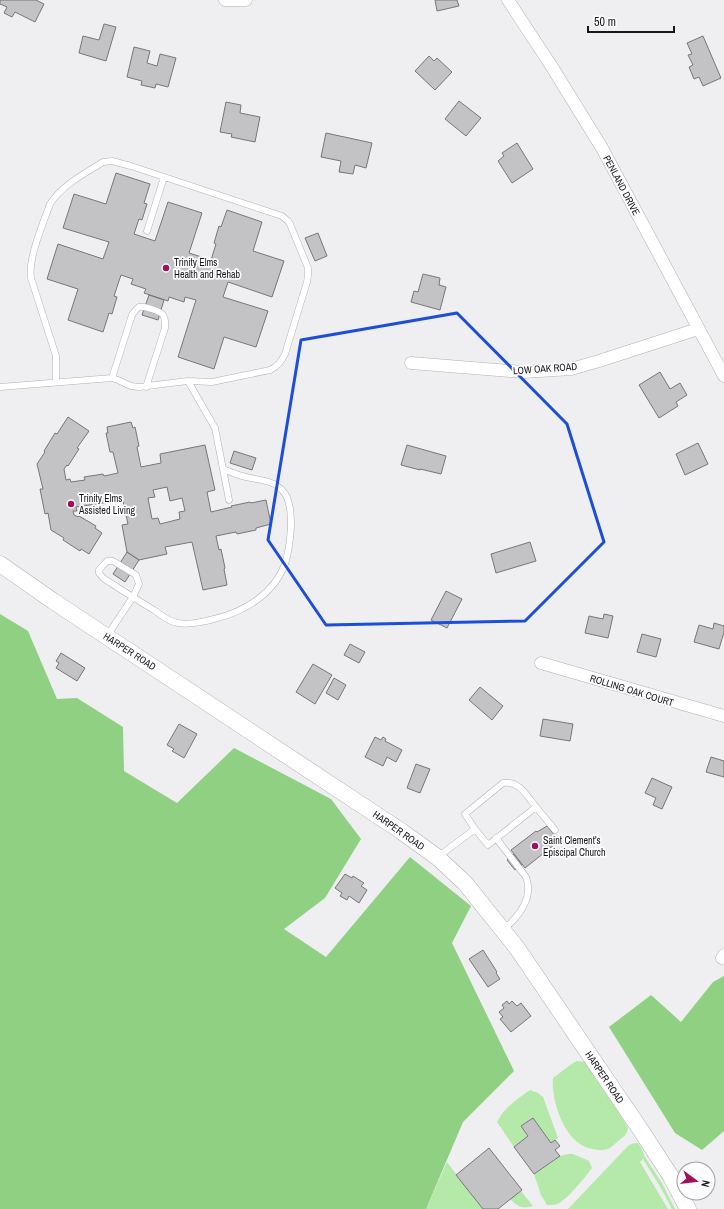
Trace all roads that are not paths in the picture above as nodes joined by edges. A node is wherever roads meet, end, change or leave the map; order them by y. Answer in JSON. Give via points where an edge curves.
{"nodes":[{"id":1,"x":225,"y":0,"type":"edge"},
{"id":2,"x":246,"y":0,"type":"edge"},
{"id":3,"x":508,"y":0,"type":"edge"},
{"id":4,"x":164,"y":177,"type":"junction"},
{"id":5,"x":146,"y":231,"type":"dead end"},
{"id":6,"x":698,"y":329,"type":"junction"},
{"id":7,"x":411,"y":363,"type":"dead end"},
{"id":8,"x":724,"y":376,"type":"edge"},
{"id":9,"x":112,"y":378,"type":"junction"},
{"id":10,"x":56,"y":382,"type":"junction"},
{"id":11,"x":188,"y":382,"type":"junction"},
{"id":12,"x":0,"y":387,"type":"edge"},
{"id":13,"x":146,"y":387,"type":"junction"},
{"id":14,"x":223,"y":469,"type":"junction"},
{"id":15,"x":229,"y":500,"type":"dead end"},
{"id":16,"x":0,"y":564,"type":"edge"},
{"id":17,"x":132,"y":597,"type":"junction"},
{"id":18,"x":106,"y":636,"type":"junction"},
{"id":19,"x":541,"y":663,"type":"dead end"},
{"id":20,"x":724,"y":716,"type":"edge"},
{"id":21,"x":536,"y":806,"type":"junction"},
{"id":22,"x":475,"y":829,"type":"junction"},
{"id":23,"x":555,"y":830,"type":"dead end"},
{"id":24,"x":496,"y":838,"type":"junction"},
{"id":25,"x":437,"y":857,"type":"junction"},
{"id":26,"x":502,"y":930,"type":"junction"},
{"id":27,"x":688,"y":1209,"type":"edge"}],
"edges":[{"from":1,"to":2,"type":"street"},
{"from":3,"to":6,"type":"street","name":"PENLAND DRIVE","via":[[602,148]]},
{"from":4,"to":5,"type":"lane"},
{"from":4,"to":10,"type":"lane","via":[[132,166],[103,162],[60,190],[50,204],[31,266],[31,278],[56,356]]},
{"from":4,"to":11,"type":"lane","via":[[285,218],[290,224],[308,268],[308,276],[280,364],[270,370],[212,382]]},
{"from":6,"to":7,"type":"street","name":"LOW OAK ROAD","via":[[571,369],[523,372]]},
{"from":6,"to":8,"type":"street","name":"PENLAND DRIVE"},
{"from":9,"to":10,"type":"lane"},
{"from":9,"to":13,"type":"lane","via":[[135,387]]},
{"from":9,"to":13,"type":"lane","via":[[132,315],[136,309],[143,307],[161,312],[165,323]]},
{"from":10,"to":12,"type":"lane"},
{"from":11,"to":13,"type":"lane"},
{"from":11,"to":14,"type":"lane","via":[[215,428]]},
{"from":14,"to":15,"type":"lane"},
{"from":14,"to":17,"type":"lane","via":[[268,482],[282,490],[288,500],[291,520],[289,548],[285,563],[274,584],[241,610],[194,624],[169,620]]},
{"from":16,"to":18,"type":"main road","name":"HARPER ROAD"},
{"from":17,"to":17,"type":"lane","via":[[99,573],[107,561],[113,561],[136,575],[139,584]]},
{"from":17,"to":18,"type":"lane"},
{"from":18,"to":25,"type":"main road","name":"HARPER ROAD"},
{"from":19,"to":20,"type":"street","name":"ROLLING OAK COURT"},
{"from":21,"to":22,"type":"lane","via":[[514,783],[504,783],[465,814]]},
{"from":21,"to":23,"type":"lane"},
{"from":21,"to":24,"type":"lane"},
{"from":22,"to":24,"type":"lane","via":[[488,846]]},
{"from":22,"to":25,"type":"lane"},
{"from":24,"to":26,"type":"lane","via":[[526,877],[529,890],[517,916]]},
{"from":25,"to":26,"type":"main road","name":"HARPER ROAD","via":[[465,883]]},
{"from":26,"to":27,"type":"main road","name":"HARPER ROAD","via":[[517,948],[640,1129],[670,1175]]}]}
